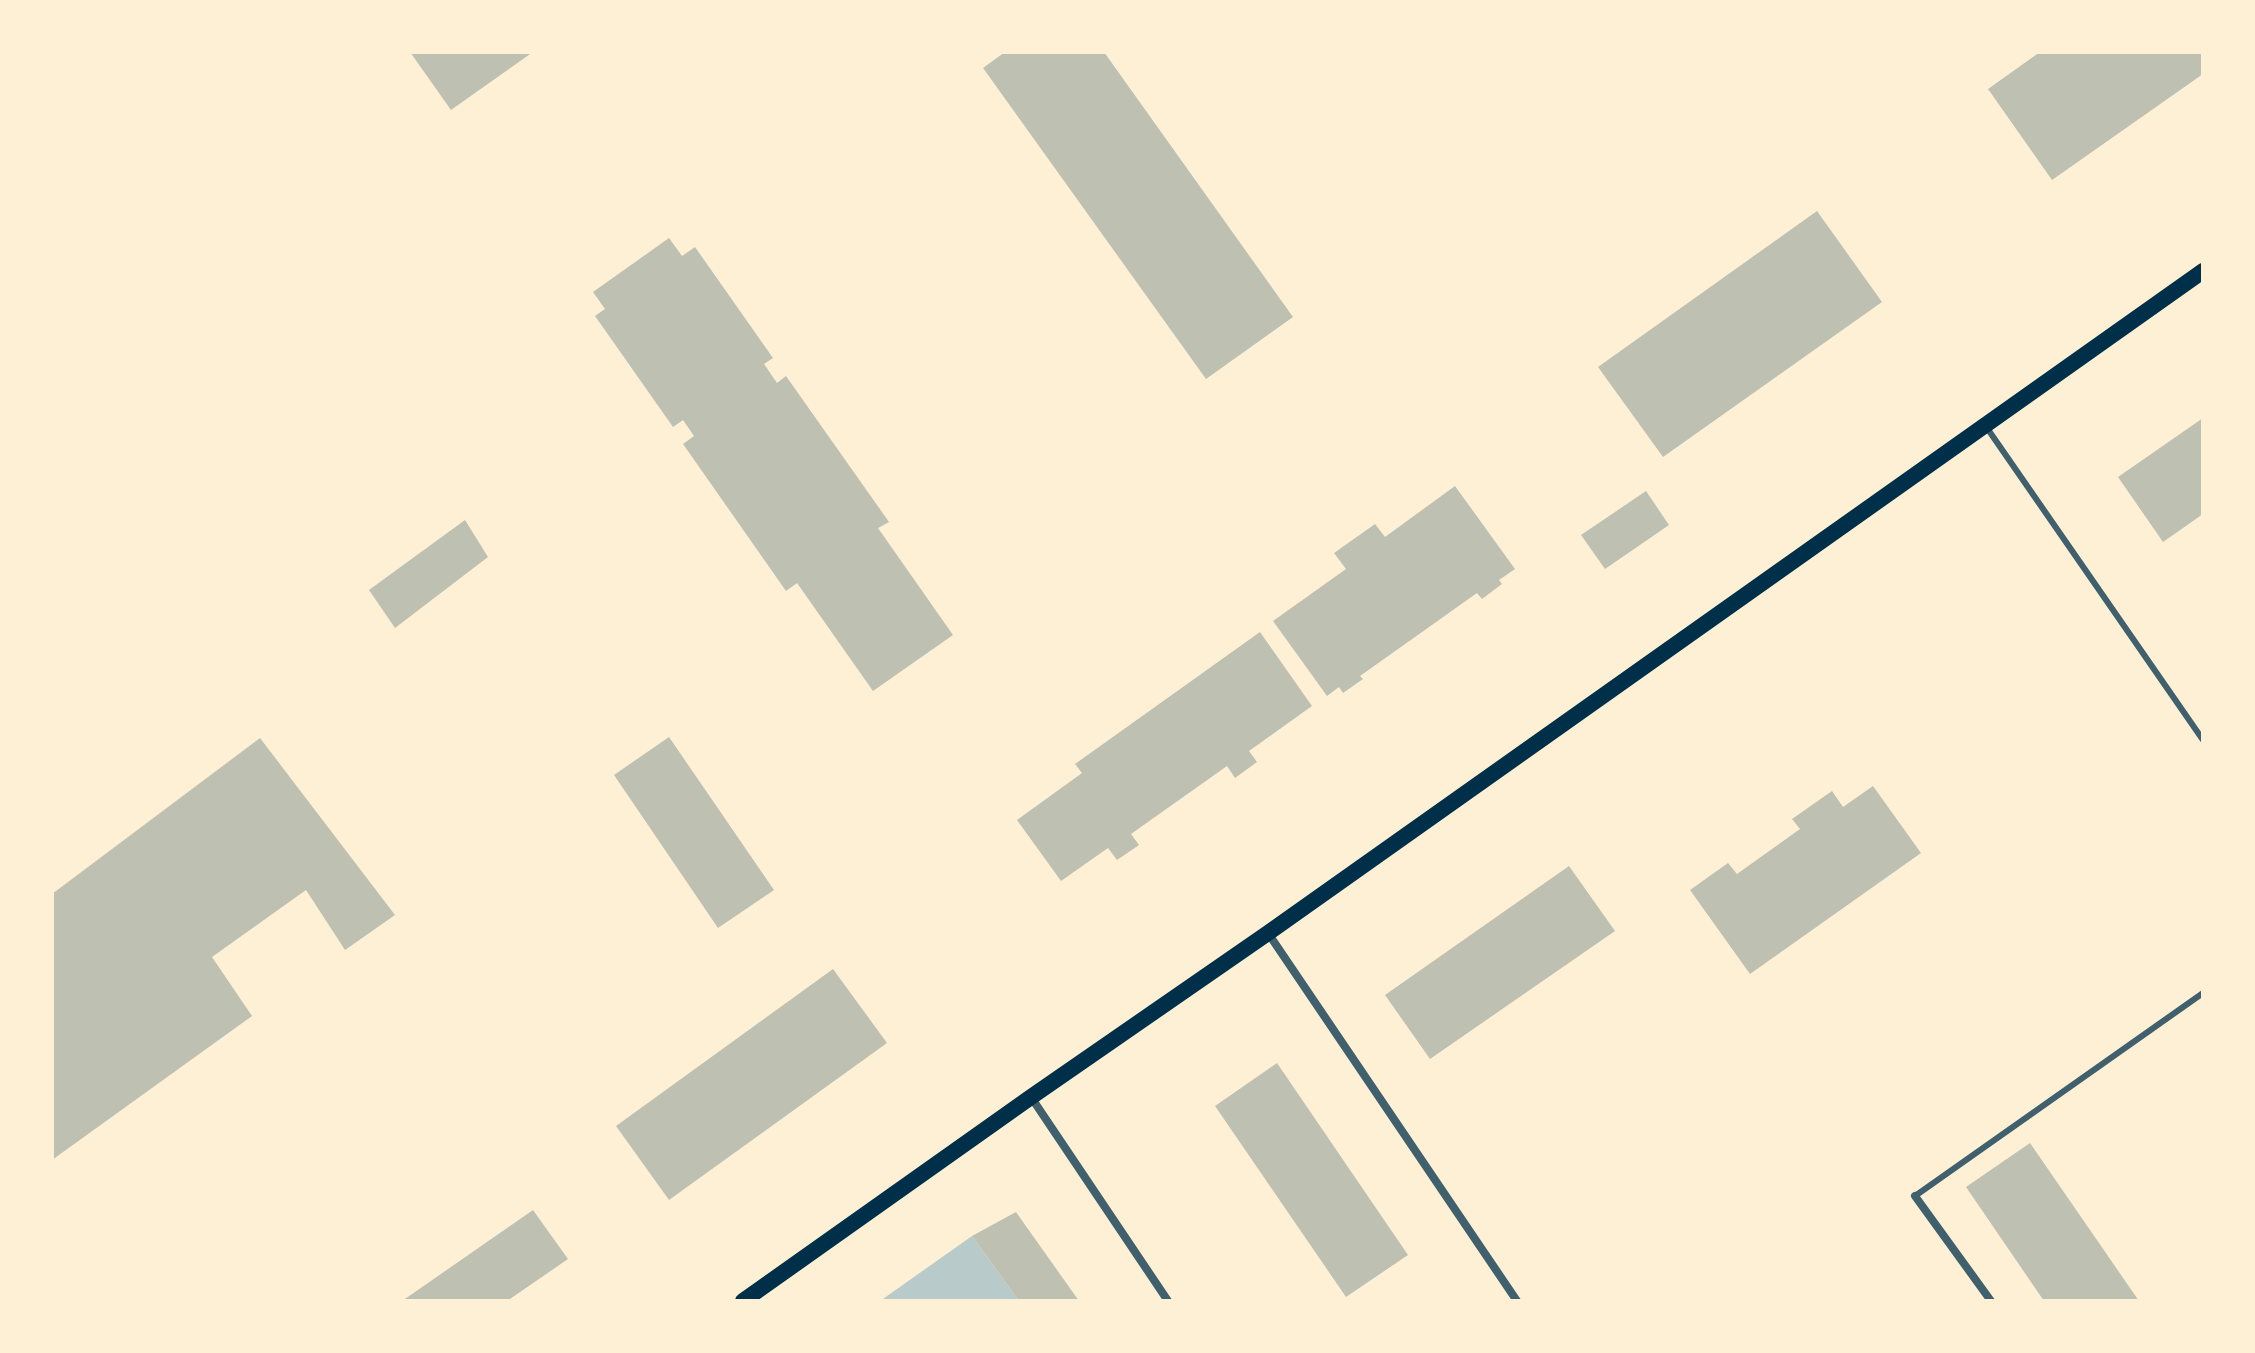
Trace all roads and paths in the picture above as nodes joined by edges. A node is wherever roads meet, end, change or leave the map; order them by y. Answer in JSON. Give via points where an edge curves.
{"nodes":[{"id":1,"x":2203,"y":271,"type":"edge"},
{"id":2,"x":1985,"y":425,"type":"junction"},
{"id":3,"x":2203,"y":740,"type":"edge"},
{"id":4,"x":1268,"y":933,"type":"junction"},
{"id":5,"x":2203,"y":993,"type":"edge"},
{"id":6,"x":1031,"y":1097,"type":"junction"},
{"id":7,"x":1915,"y":1196,"type":"joint"},
{"id":8,"x":743,"y":1301,"type":"edge"},
{"id":9,"x":1168,"y":1301,"type":"edge"},
{"id":10,"x":1517,"y":1301,"type":"edge"},
{"id":11,"x":1991,"y":1301,"type":"edge"}],
"edges":[{"from":1,"to":2,"type":"main road"},
{"from":2,"to":3,"type":"lane"},
{"from":2,"to":4,"type":"main road"},
{"from":4,"to":6,"type":"main road"},
{"from":4,"to":10,"type":"street"},
{"from":5,"to":7,"type":"lane"},
{"from":6,"to":8,"type":"main road"},
{"from":6,"to":9,"type":"street"},
{"from":7,"to":11,"type":"street"}]}
